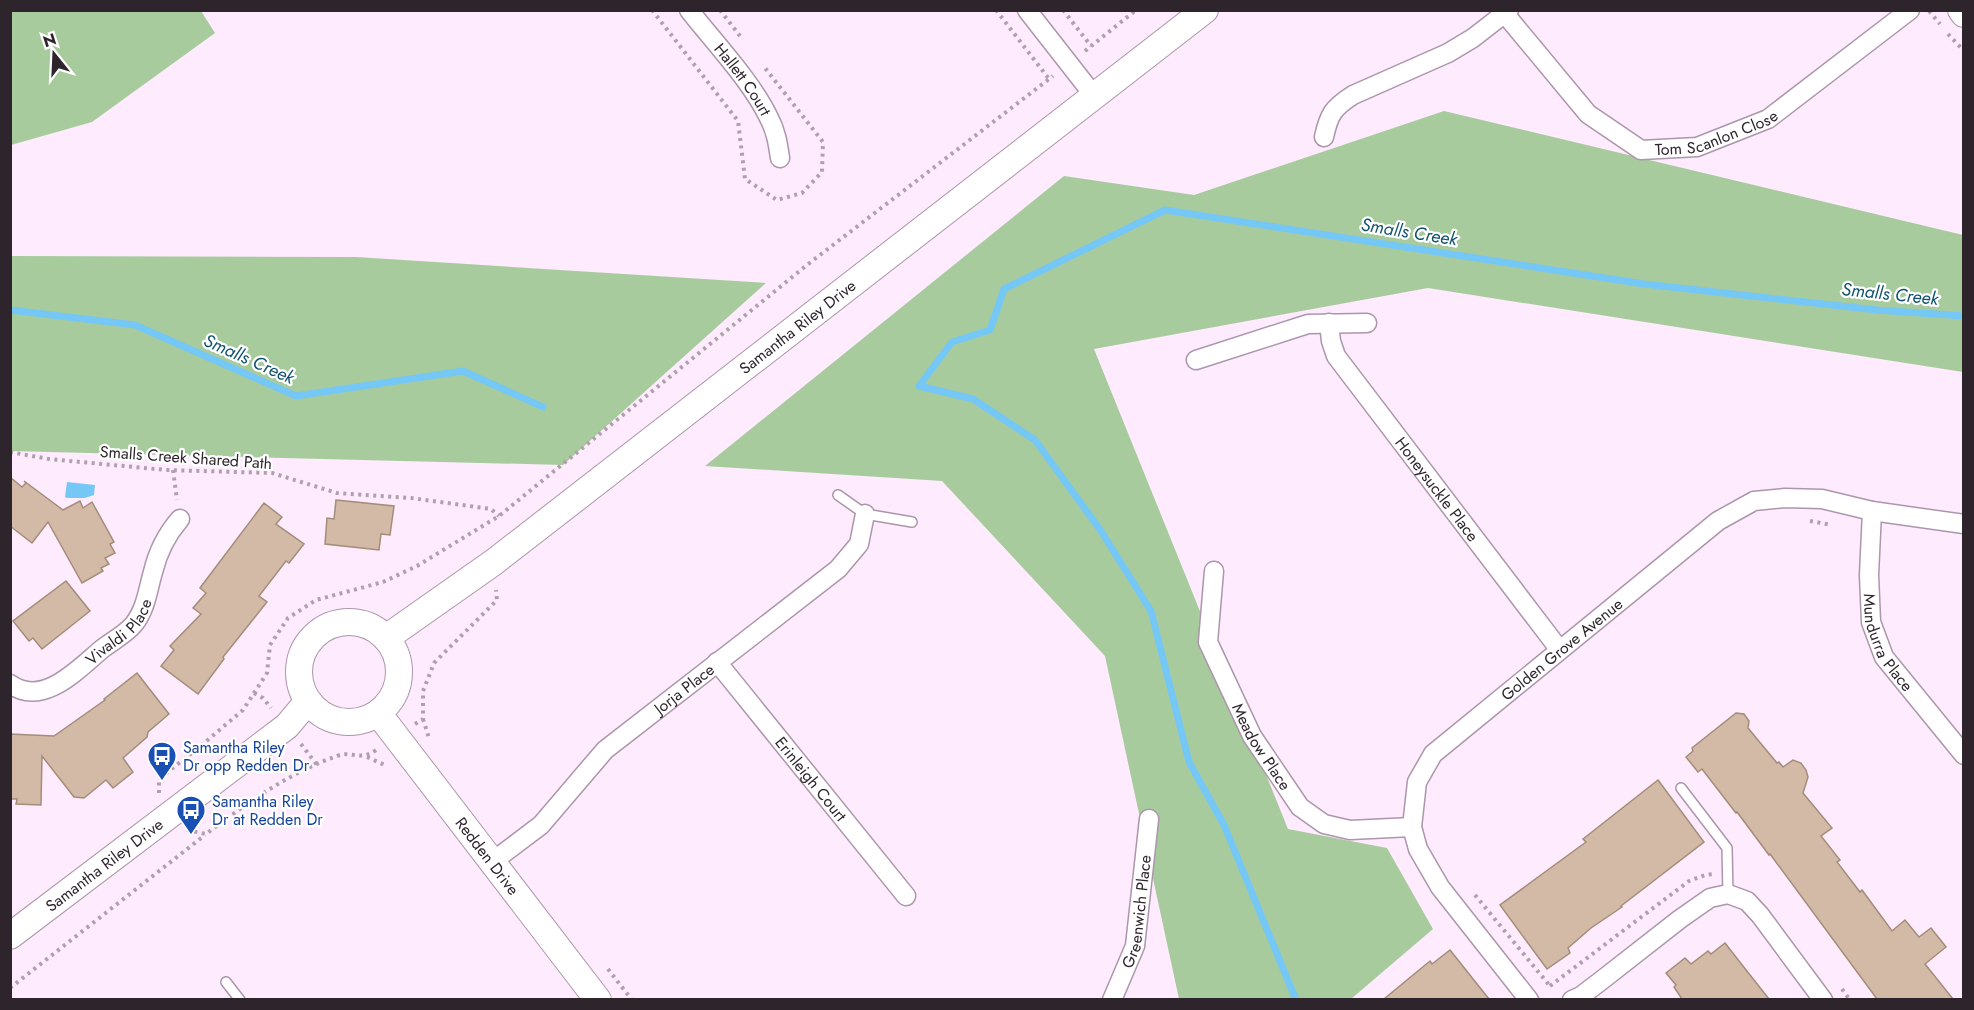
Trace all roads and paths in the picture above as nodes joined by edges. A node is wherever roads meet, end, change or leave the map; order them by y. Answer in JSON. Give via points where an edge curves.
{"nodes":[{"id":1,"x":689,"y":10,"type":"edge"},
{"id":2,"x":996,"y":10,"type":"edge"},
{"id":3,"x":1027,"y":10,"type":"edge"},
{"id":4,"x":1063,"y":10,"type":"edge"},
{"id":5,"x":1136,"y":10,"type":"edge"},
{"id":6,"x":1205,"y":10,"type":"edge"},
{"id":7,"x":1910,"y":10,"type":"edge"},
{"id":8,"x":1961,"y":10,"type":"edge"},
{"id":9,"x":1507,"y":12,"type":"edge"},
{"id":10,"x":1964,"y":14,"type":"edge"},
{"id":11,"x":1091,"y":46,"type":"junction"},
{"id":12,"x":1069,"y":63,"type":"junction"},
{"id":13,"x":1049,"y":79,"type":"junction"},
{"id":14,"x":1095,"y":97,"type":"junction"},
{"id":15,"x":1324,"y":137,"type":"dead end"},
{"id":16,"x":780,"y":158,"type":"dead end"},
{"id":17,"x":1329,"y":323,"type":"junction"},
{"id":18,"x":1367,"y":323,"type":"dead end"},
{"id":19,"x":1196,"y":360,"type":"dead end"},
{"id":20,"x":10,"y":452,"type":"edge"},
{"id":21,"x":173,"y":470,"type":"junction"},
{"id":22,"x":838,"y":495,"type":"dead end"},
{"id":23,"x":1872,"y":511,"type":"junction"},
{"id":24,"x":865,"y":514,"type":"junction"},
{"id":25,"x":500,"y":516,"type":"junction"},
{"id":26,"x":180,"y":519,"type":"joint"},
{"id":27,"x":1805,"y":520,"type":"dead end"},
{"id":28,"x":912,"y":522,"type":"dead end"},
{"id":29,"x":1964,"y":524,"type":"edge"},
{"id":30,"x":1871,"y":531,"type":"junction"},
{"id":31,"x":1214,"y":571,"type":"dead end"},
{"id":32,"x":386,"y":638,"type":"junction"},
{"id":33,"x":1559,"y":649,"type":"junction"},
{"id":34,"x":717,"y":662,"type":"junction"},
{"id":35,"x":10,"y":684,"type":"edge"},
{"id":36,"x":308,"y":701,"type":"junction"},
{"id":37,"x":378,"y":713,"type":"junction"},
{"id":38,"x":1964,"y":755,"type":"edge"},
{"id":39,"x":1681,"y":788,"type":"dead end"},
{"id":40,"x":1149,"y":819,"type":"dead end"},
{"id":41,"x":160,"y":823,"type":"junction"},
{"id":42,"x":1412,"y":827,"type":"junction"},
{"id":43,"x":206,"y":834,"type":"dead end"},
{"id":44,"x":492,"y":862,"type":"junction"},
{"id":45,"x":1468,"y":886,"type":"dead end"},
{"id":46,"x":1728,"y":894,"type":"junction"},
{"id":47,"x":906,"y":896,"type":"dead end"},
{"id":48,"x":10,"y":936,"type":"edge"},
{"id":49,"x":226,"y":982,"type":"dead end"},
{"id":50,"x":10,"y":987,"type":"edge"},
{"id":51,"x":1537,"y":996,"type":"edge"},
{"id":52,"x":240,"y":999,"type":"edge"},
{"id":53,"x":598,"y":999,"type":"edge"},
{"id":54,"x":1112,"y":999,"type":"edge"},
{"id":55,"x":1572,"y":999,"type":"edge"},
{"id":56,"x":1823,"y":999,"type":"edge"}],
"edges":[{"from":1,"to":16,"type":"street","name":"Hallett Court","via":[[770,118]]},
{"from":2,"to":13,"type":"path"},
{"from":3,"to":12,"type":"street"},
{"from":4,"to":11,"type":"path"},
{"from":5,"to":11,"type":"path"},
{"from":6,"to":14,"type":"main road","name":"Samantha Riley Drive"},
{"from":7,"to":9,"type":"street","name":"Tom Scanlon Close","via":[[1768,119],[1697,147],[1641,150],[1588,114]]},
{"from":8,"to":10,"type":"main road"},
{"from":9,"to":15,"type":"street","name":"Tom Scanlon Close","via":[[1448,53],[1341,103],[1332,112]]},
{"from":11,"to":12,"type":"path"},
{"from":12,"to":13,"type":"path"},
{"from":12,"to":14,"type":"street"},
{"from":13,"to":25,"type":"path","via":[[807,265]]},
{"from":14,"to":32,"type":"main road","name":"Samantha Riley Drive","via":[[494,562]]},
{"from":17,"to":18,"type":"street"},
{"from":17,"to":19,"type":"street","via":[[1296,327]]},
{"from":17,"to":33,"type":"street","name":"Honeysuckle Place","via":[[1336,356]]},
{"from":20,"to":21,"type":"path","name":"Smalls Creek Shared Path"},
{"from":21,"to":25,"type":"path","name":"Smalls Creek Shared Path","via":[[272,473],[337,493],[411,498],[491,510]]},
{"from":21,"to":26,"type":"path"},
{"from":22,"to":24,"type":"lane"},
{"from":23,"to":29,"type":"street","name":"Golden Grove Avenue"},
{"from":23,"to":30,"type":"street","name":"Mundurra Place"},
{"from":23,"to":33,"type":"street","name":"Golden Grove Avenue","via":[[1821,499],[1754,501],[1718,521]]},
{"from":24,"to":28,"type":"lane"},
{"from":24,"to":34,"type":"street","name":"Jorja Place","via":[[858,544],[838,569]]},
{"from":25,"to":41,"type":"path","via":[[409,570],[383,582],[316,600],[288,618],[270,645],[267,673],[243,710],[159,779]]},
{"from":26,"to":35,"type":"street","name":"Vivaldi Place","via":[[166,535],[146,602],[134,624],[57,685],[34,693]]},
{"from":27,"to":30,"type":"path"},
{"from":30,"to":38,"type":"street","name":"Mundurra Place","via":[[1871,622],[1884,657]]},
{"from":31,"to":42,"type":"street","name":"Meadow Place","via":[[1208,642],[1252,736],[1300,807],[1324,824],[1350,830]]},
{"from":32,"to":36,"type":"main road","via":[[367,626],[345,622],[317,633],[301,658],[301,688]]},
{"from":32,"to":37,"type":"main road","via":[[394,649],[399,674],[391,700]]},
{"from":33,"to":42,"type":"street","name":"Golden Grove Avenue","via":[[1432,754],[1417,782]]},
{"from":34,"to":44,"type":"street","name":"Jorja Place","via":[[605,750],[541,825]]},
{"from":34,"to":47,"type":"street","name":"Erinleigh Court"},
{"from":36,"to":37,"type":"main road","via":[[318,711],[343,722]]},
{"from":36,"to":41,"type":"main road","name":"Samantha Riley Drive","via":[[287,726]]},
{"from":37,"to":44,"type":"main road","name":"Redden Drive"},
{"from":39,"to":46,"type":"lane","via":[[1727,848]]},
{"from":40,"to":54,"type":"street","name":"Greenwich Place","via":[[1135,946]]},
{"from":41,"to":48,"type":"main road","name":"Samantha Riley Drive"},
{"from":42,"to":51,"type":"street","name":"Golden Grove Avenue","via":[[1418,849],[1440,887]]},
{"from":43,"to":50,"type":"path"},
{"from":44,"to":53,"type":"main road","name":"Redden Drive"},
{"from":45,"to":51,"type":"path","via":[[1550,986]]},
{"from":46,"to":55,"type":"street","via":[[1710,898]]},
{"from":46,"to":56,"type":"street","via":[[1747,902],[1760,915]]},
{"from":49,"to":52,"type":"lane"}]}
